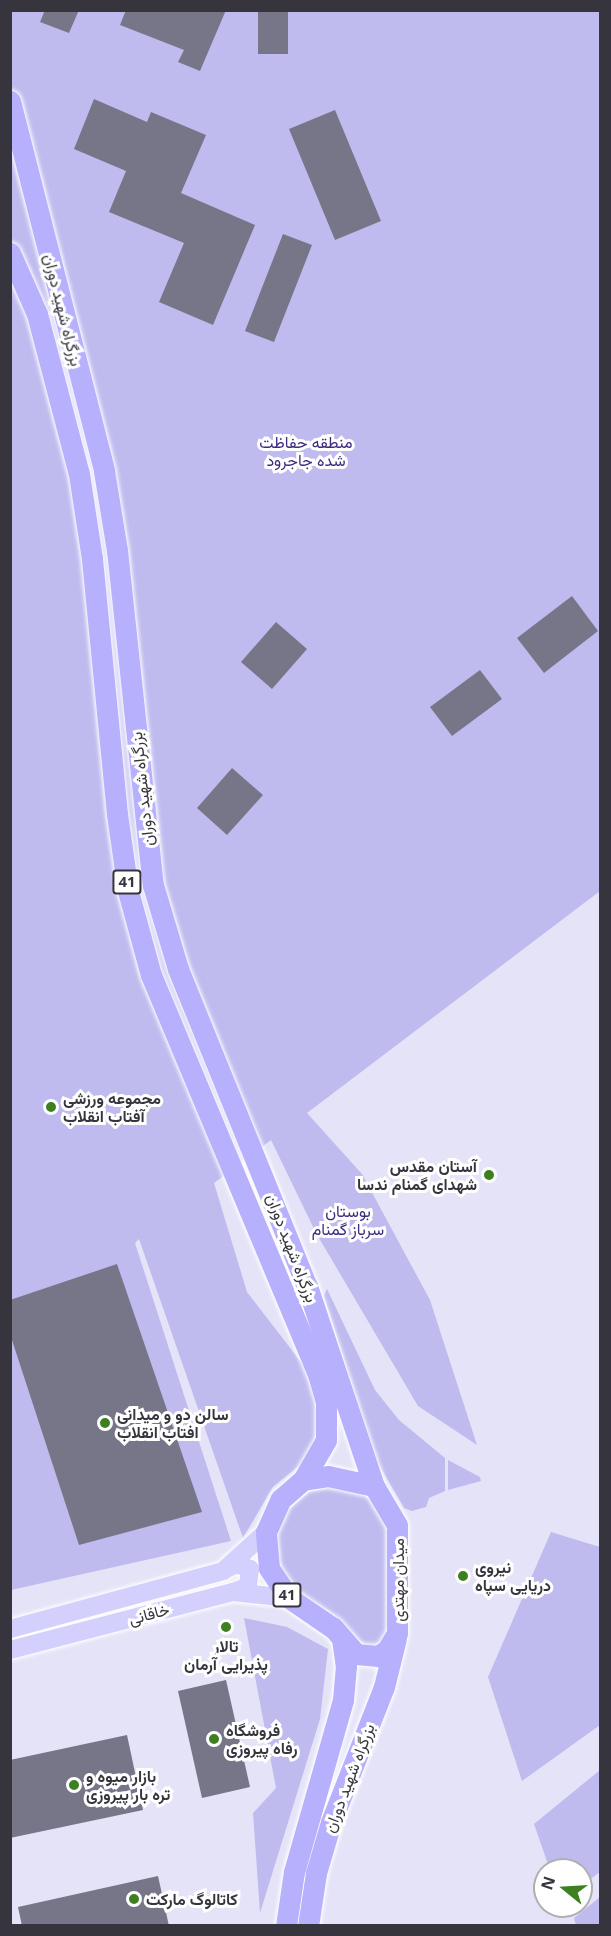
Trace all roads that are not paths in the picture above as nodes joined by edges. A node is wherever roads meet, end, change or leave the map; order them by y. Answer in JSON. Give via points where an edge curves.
{"nodes":[{"id":1,"x":10,"y":101,"type":"edge"},
{"id":2,"x":10,"y":253,"type":"edge"},
{"id":3,"x":303,"y":1480,"type":"junction"},
{"id":4,"x":374,"y":1486,"type":"junction"},
{"id":5,"x":266,"y":1532,"type":"junction"},
{"id":6,"x":223,"y":1571,"type":"junction"},
{"id":7,"x":233,"y":1592,"type":"junction"},
{"id":8,"x":289,"y":1598,"type":"junction"},
{"id":9,"x":65,"y":1615,"type":"junction"},
{"id":10,"x":10,"y":1622,"type":"edge"},
{"id":11,"x":10,"y":1629,"type":"edge"},
{"id":12,"x":397,"y":1633,"type":"junction"},
{"id":13,"x":342,"y":1639,"type":"junction"},
{"id":14,"x":10,"y":1650,"type":"edge"},
{"id":15,"x":286,"y":1926,"type":"edge"},
{"id":16,"x":308,"y":1926,"type":"edge"}],
"edges":[{"from":1,"to":4,"type":"highway","name":"بزرگراه شهید دوران","number":"41","via":[[104,471],[117,550],[153,885],[178,969],[311,1298]]},
{"from":2,"to":3,"type":"highway","name":"بزرگراه شهید دوران","number":"41","via":[[37,314],[79,474],[92,559],[117,814],[151,975],[314,1364],[326,1402],[326,1440]]},
{"from":3,"to":4,"type":"highway","via":[[328,1476]]},
{"from":3,"to":5,"type":"highway","name":"میدان مهتدی","number":"41","via":[[281,1499]]},
{"from":4,"to":12,"type":"highway","name":"میدان مهتدی","number":"41","via":[[393,1513],[400,1539]]},
{"from":5,"to":6,"type":"main road","name":"خاقانی"},
{"from":5,"to":8,"type":"highway","name":"میدان مهتدی","number":"41","via":[[268,1568]]},
{"from":6,"to":7,"type":"main road","via":[[237,1564],[250,1569],[248,1586]]},
{"from":6,"to":9,"type":"main road","name":"خاقانی"},
{"from":7,"to":8,"type":"main road","name":"خاقانی"},
{"from":7,"to":14,"type":"main road","name":"خاقانی"},
{"from":8,"to":13,"type":"highway","name":"میدان مهتدی","number":"41"},
{"from":9,"to":10,"type":"main road"},
{"from":9,"to":11,"type":"main road","name":"خاقانی"},
{"from":12,"to":13,"type":"highway","name":"میدان مهتدی","number":"41","via":[[387,1650],[367,1657],[356,1654]]},
{"from":12,"to":16,"type":"highway","name":"بزرگراه شهید دوران","number":"41","via":[[384,1687],[345,1779],[319,1863]]},
{"from":13,"to":15,"type":"highway","name":"بزرگراه شهید دوران","via":[[346,1667],[343,1700],[294,1872]]}]}
